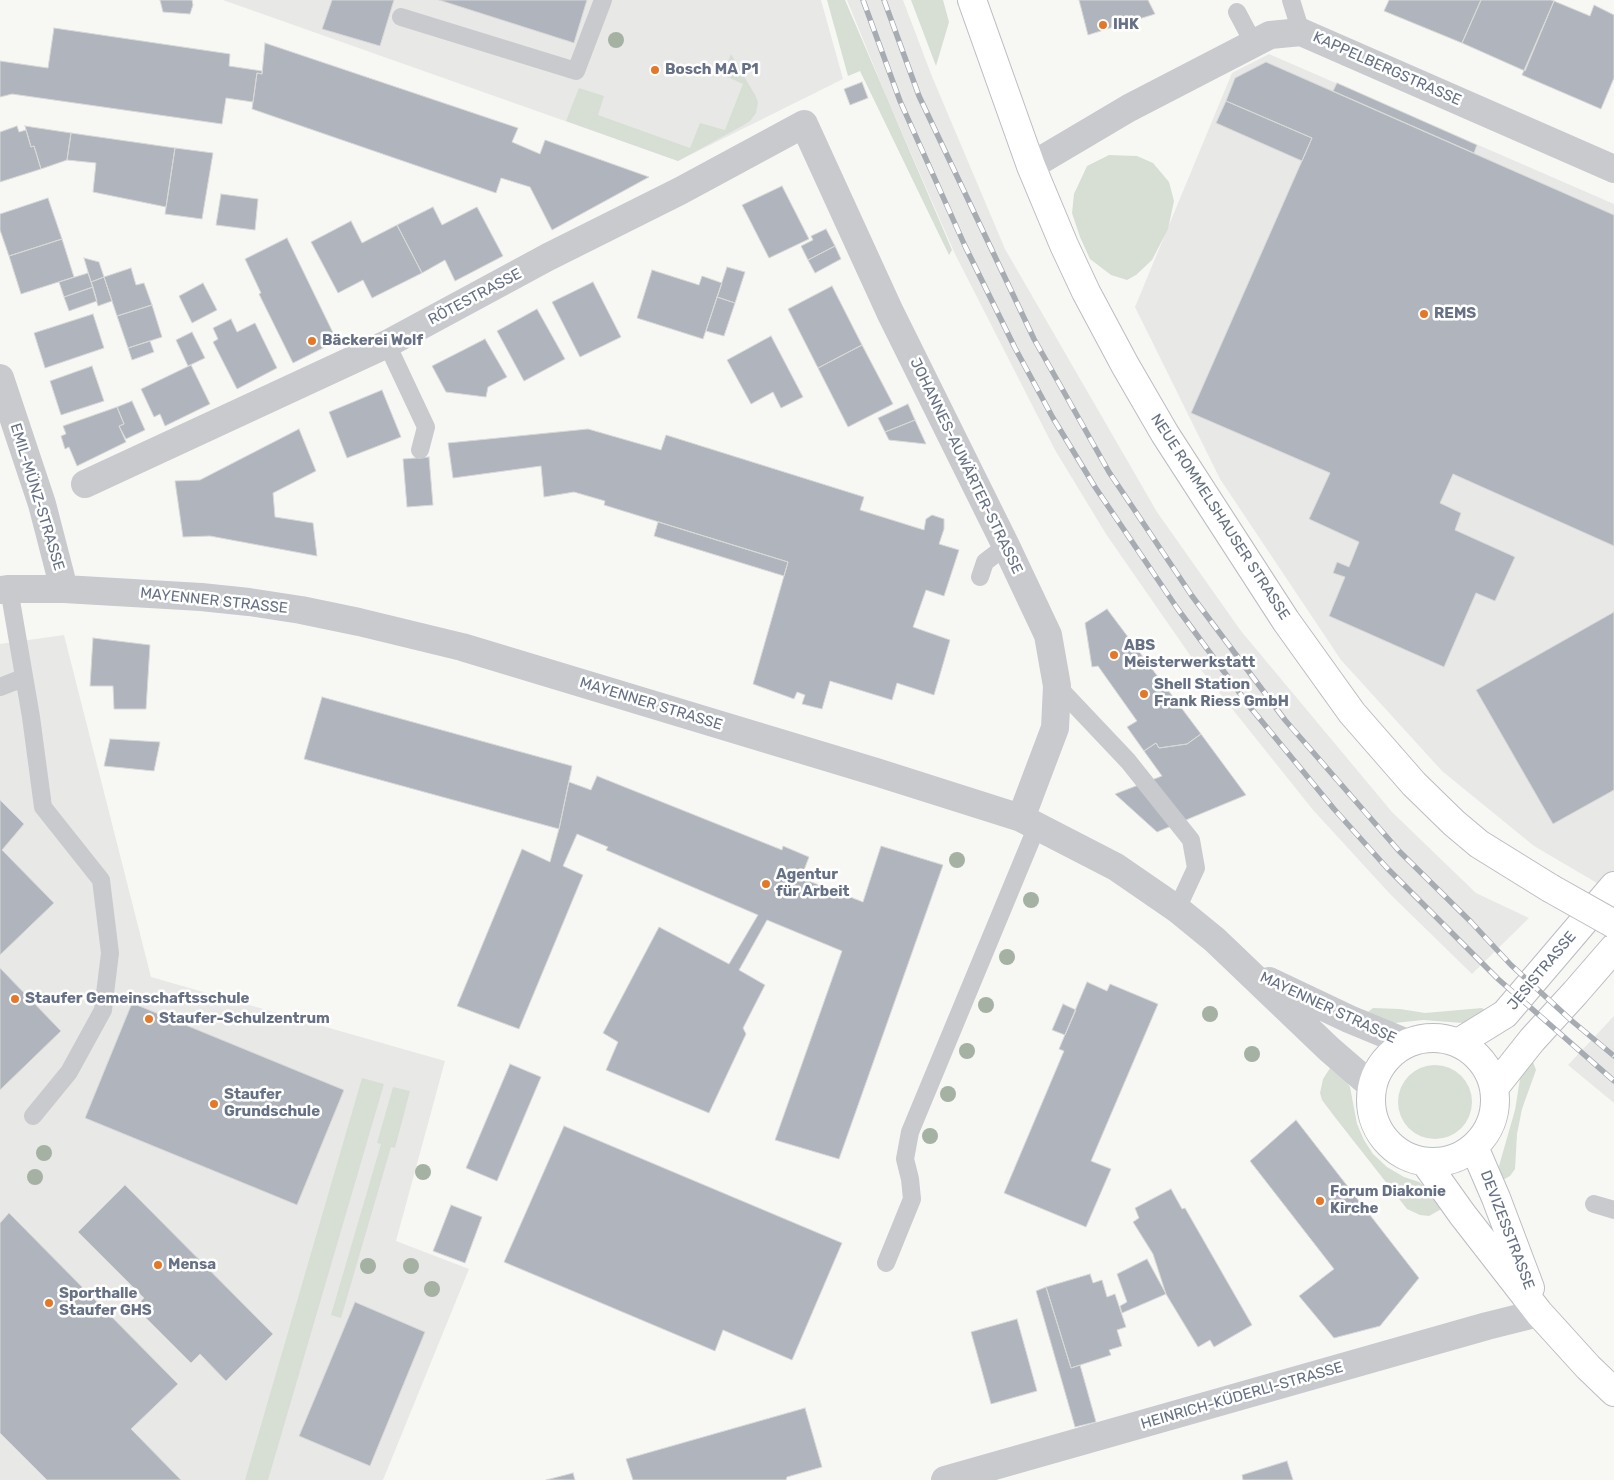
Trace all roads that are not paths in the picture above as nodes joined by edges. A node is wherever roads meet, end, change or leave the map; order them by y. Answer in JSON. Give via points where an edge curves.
{"nodes":[{"id":1,"x":603,"y":0,"type":"edge"},
{"id":2,"x":972,"y":0,"type":"edge"},
{"id":3,"x":1291,"y":0,"type":"edge"},
{"id":4,"x":1237,"y":12,"type":"dead end"},
{"id":5,"x":401,"y":17,"type":"dead end"},
{"id":6,"x":1301,"y":32,"type":"junction"},
{"id":7,"x":1254,"y":44,"type":"junction"},
{"id":8,"x":804,"y":124,"type":"joint"},
{"id":9,"x":1031,"y":166,"type":"junction"},
{"id":10,"x":1614,"y":169,"type":"edge"},
{"id":11,"x":387,"y":344,"type":"junction"},
{"id":12,"x":0,"y":378,"type":"edge"},
{"id":13,"x":420,"y":450,"type":"dead end"},
{"id":14,"x":85,"y":484,"type":"dead end"},
{"id":15,"x":1006,"y":546,"type":"junction"},
{"id":16,"x":980,"y":578,"type":"dead end"},
{"id":17,"x":64,"y":589,"type":"junction"},
{"id":18,"x":4,"y":590,"type":"edge"},
{"id":19,"x":23,"y":678,"type":"junction"},
{"id":20,"x":1058,"y":686,"type":"junction"},
{"id":21,"x":0,"y":687,"type":"edge"},
{"id":22,"x":1029,"y":822,"type":"junction"},
{"id":23,"x":1614,"y":886,"type":"edge"},
{"id":24,"x":1177,"y":909,"type":"junction"},
{"id":25,"x":1614,"y":924,"type":"edge"},
{"id":26,"x":1614,"y":948,"type":"edge"},
{"id":27,"x":1250,"y":972,"type":"junction"},
{"id":28,"x":1407,"y":1043,"type":"junction"},
{"id":29,"x":1458,"y":1043,"type":"junction"},
{"id":30,"x":1373,"y":1086,"type":"junction"},
{"id":31,"x":1494,"y":1088,"type":"junction"},
{"id":32,"x":33,"y":1116,"type":"dead end"},
{"id":33,"x":1474,"y":1147,"type":"junction"},
{"id":34,"x":1425,"y":1162,"type":"junction"},
{"id":35,"x":1594,"y":1204,"type":"dead end"},
{"id":36,"x":1614,"y":1210,"type":"edge"},
{"id":37,"x":886,"y":1263,"type":"dead end"},
{"id":38,"x":1539,"y":1313,"type":"junction"},
{"id":39,"x":1614,"y":1392,"type":"edge"},
{"id":40,"x":945,"y":1480,"type":"edge"}],
"edges":[{"from":1,"to":5,"type":"lane","via":[[576,71]]},
{"from":2,"to":9,"type":"street","name":"NEUE ROMMELSHAUSER STRASSE"},
{"from":3,"to":6,"type":"lane"},
{"from":4,"to":7,"type":"lane"},
{"from":6,"to":7,"type":"street","name":"KAPPELBERGSTRASSE","via":[[1270,36]]},
{"from":6,"to":10,"type":"street","name":"KAPPELBERGSTRASSE"},
{"from":7,"to":9,"type":"street","name":"KAPPELBERGSTRASSE","via":[[1129,108]]},
{"from":8,"to":11,"type":"street","name":"RÖTESTRASSE"},
{"from":8,"to":15,"type":"street","name":"JOHANNES-AUWÄRTER-STRASSE","via":[[890,312]]},
{"from":9,"to":25,"type":"street","name":"NEUE ROMMELSHAUSER STRASSE","bridge":true,"via":[[1086,292],[1165,434],[1286,621],[1352,713],[1414,784],[1479,844]]},
{"from":11,"to":13,"type":"lane","via":[[426,427]]},
{"from":11,"to":14,"type":"street","name":"RÖTESTRASSE"},
{"from":12,"to":17,"type":"street","name":"EMIL-MÜNZ-STRASSE","via":[[42,504]]},
{"from":15,"to":16,"type":"lane","via":[[985,562]]},
{"from":15,"to":20,"type":"street","name":"JOHANNES-AUWÄRTER-STRASSE","via":[[1048,635]]},
{"from":17,"to":18,"type":"street","name":"MAYENNER STRASSE"},
{"from":17,"to":22,"type":"street","name":"MAYENNER STRASSE","via":[[248,602],[359,622],[462,647]]},
{"from":18,"to":19,"type":"lane"},
{"from":19,"to":21,"type":"lane"},
{"from":19,"to":32,"type":"lane","via":[[43,807],[101,880],[110,953],[103,1010],[69,1072]]},
{"from":20,"to":22,"type":"street","name":"JOHANNES-AUWÄRTER-STRASSE","via":[[1055,728]]},
{"from":20,"to":24,"type":"lane","via":[[1128,761],[1191,840],[1196,868]]},
{"from":22,"to":24,"type":"street","name":"MAYENNER STRASSE","via":[[1116,867]]},
{"from":22,"to":37,"type":"lane","via":[[910,1132],[905,1159],[912,1199]]},
{"from":23,"to":29,"type":"street","name":"JESISTRASSE","via":[[1504,1014]]},
{"from":24,"to":27,"type":"street","name":"MAYENNER STRASSE"},
{"from":26,"to":31,"type":"street"},
{"from":27,"to":28,"type":"street","name":"MAYENNER STRASSE"},
{"from":27,"to":30,"type":"street","name":"MAYENNER STRASSE","via":[[1329,1049]]},
{"from":28,"to":29,"type":"street","via":[[1441,1038]]},
{"from":28,"to":30,"type":"street","via":[[1391,1054],[1379,1069]]},
{"from":29,"to":31,"type":"street","via":[[1475,1054],[1487,1069]]},
{"from":30,"to":34,"type":"street","via":[[1371,1104],[1374,1121],[1382,1136],[1394,1148]]},
{"from":31,"to":33,"type":"street","via":[[1492,1120]]},
{"from":33,"to":34,"type":"street","via":[[1460,1156]]},
{"from":33,"to":38,"type":"street","name":"DEVIZESSTRASSE"},
{"from":34,"to":38,"type":"street","name":"DEVIZESSTRASSE"},
{"from":35,"to":36,"type":"lane"},
{"from":38,"to":39,"type":"street","name":"DEVIZESSTRASSE"},
{"from":38,"to":40,"type":"street","name":"HEINRICH-KÜDERLI-STRASSE"}]}
